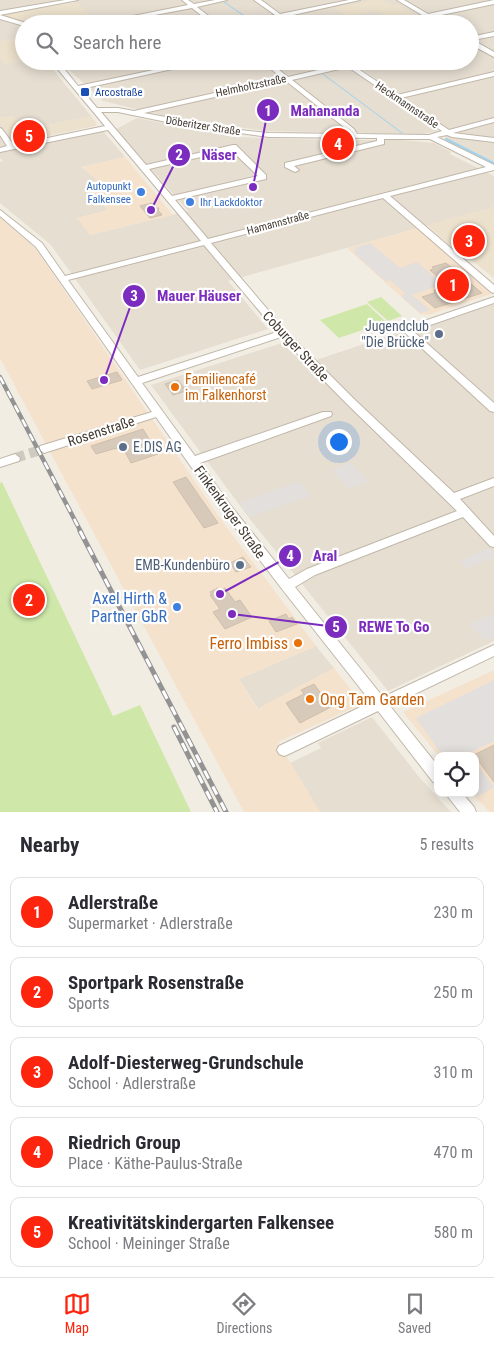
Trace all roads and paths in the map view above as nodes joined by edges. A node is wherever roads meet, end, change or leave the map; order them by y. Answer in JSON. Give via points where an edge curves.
{"nodes":[{"id":1,"x":75,"y":0,"type":"edge"},
{"id":2,"x":186,"y":0,"type":"edge"},
{"id":3,"x":224,"y":0,"type":"edge"},
{"id":4,"x":257,"y":0,"type":"edge"},
{"id":5,"x":357,"y":0,"type":"edge"},
{"id":6,"x":400,"y":0,"type":"edge"},
{"id":7,"x":494,"y":2,"type":"edge"},
{"id":8,"x":193,"y":6,"type":"junction"},
{"id":9,"x":0,"y":15,"type":"edge"},
{"id":10,"x":144,"y":15,"type":"edge"},
{"id":11,"x":204,"y":15,"type":"edge"},
{"id":12,"x":279,"y":15,"type":"edge"},
{"id":13,"x":285,"y":15,"type":"edge"},
{"id":14,"x":424,"y":15,"type":"edge"},
{"id":15,"x":431,"y":15,"type":"edge"},
{"id":16,"x":15,"y":21,"type":"edge"},
{"id":17,"x":494,"y":34,"type":"edge"},
{"id":18,"x":479,"y":38,"type":"edge"},
{"id":19,"x":479,"y":46,"type":"edge"},
{"id":20,"x":494,"y":55,"type":"edge"},
{"id":21,"x":62,"y":70,"type":"edge"},
{"id":22,"x":163,"y":70,"type":"edge"},
{"id":23,"x":275,"y":70,"type":"edge"},
{"id":24,"x":320,"y":70,"type":"edge"},
{"id":25,"x":357,"y":70,"type":"edge"},
{"id":26,"x":494,"y":74,"type":"edge"},
{"id":27,"x":286,"y":79,"type":"junction"},
{"id":28,"x":77,"y":88,"type":"junction"},
{"id":29,"x":395,"y":97,"type":"junction"},
{"id":30,"x":96,"y":110,"type":"junction"},
{"id":31,"x":135,"y":114,"type":"junction"},
{"id":32,"x":494,"y":120,"type":"edge"},
{"id":33,"x":108,"y":128,"type":"junction"},
{"id":34,"x":0,"y":130,"type":"edge"},
{"id":35,"x":446,"y":131,"type":"junction"},
{"id":36,"x":354,"y":137,"type":"junction"},
{"id":37,"x":380,"y":137,"type":"junction"},
{"id":38,"x":432,"y":137,"type":"junction"},
{"id":39,"x":494,"y":140,"type":"edge"},
{"id":40,"x":12,"y":148,"type":"junction"},
{"id":41,"x":0,"y":150,"type":"edge"},
{"id":42,"x":143,"y":168,"type":"junction"},
{"id":43,"x":493,"y":168,"type":"edge"},
{"id":44,"x":294,"y":170,"type":"dead end"},
{"id":45,"x":384,"y":195,"type":"junction"},
{"id":46,"x":170,"y":199,"type":"junction"},
{"id":47,"x":0,"y":212,"type":"edge"},
{"id":48,"x":206,"y":242,"type":"junction"},
{"id":49,"x":63,"y":279,"type":"junction"},
{"id":50,"x":494,"y":290,"type":"edge"},
{"id":51,"x":494,"y":300,"type":"edge"},
{"id":52,"x":282,"y":333,"type":"junction"},
{"id":53,"x":137,"y":381,"type":"junction"},
{"id":54,"x":494,"y":409,"type":"edge"},
{"id":55,"x":159,"y":413,"type":"junction"},
{"id":56,"x":328,"y":414,"type":"dead end"},
{"id":57,"x":44,"y":449,"type":"tunnel mouth"},
{"id":58,"x":15,"y":458,"type":"tunnel mouth"},
{"id":59,"x":193,"y":461,"type":"junction"},
{"id":60,"x":0,"y":463,"type":"edge"},
{"id":61,"x":494,"y":482,"type":"edge"},
{"id":62,"x":452,"y":498,"type":"junction"},
{"id":63,"x":465,"y":512,"type":"junction"},
{"id":64,"x":494,"y":543,"type":"edge"},
{"id":65,"x":286,"y":586,"type":"junction"},
{"id":66,"x":494,"y":650,"type":"edge"},
{"id":67,"x":381,"y":705,"type":"junction"},
{"id":68,"x":284,"y":750,"type":"dead end"},
{"id":69,"x":434,"y":772,"type":"edge"},
{"id":70,"x":456,"y":797,"type":"edge"},
{"id":71,"x":469,"y":812,"type":"edge"}],
"edges":[{"from":1,"to":9,"type":"street"},
{"from":2,"to":8,"type":"street"},
{"from":3,"to":8,"type":"street"},
{"from":4,"to":12,"type":"street"},
{"from":5,"to":13,"type":"street"},
{"from":6,"to":14,"type":"street"},
{"from":7,"to":15,"type":"street"},
{"from":8,"to":10,"type":"street"},
{"from":8,"to":11,"type":"street"},
{"from":9,"to":16,"type":"street"},
{"from":17,"to":18,"type":"street"},
{"from":19,"to":20,"type":"street"},
{"from":21,"to":28,"type":"street"},
{"from":22,"to":28,"type":"street"},
{"from":23,"to":27,"type":"street"},
{"from":24,"to":27,"type":"street","name":"Helmholtzstraße"},
{"from":25,"to":29,"type":"street","name":"Heckmannstraße"},
{"from":26,"to":29,"type":"street"},
{"from":27,"to":31,"type":"street","name":"Helmholtzstraße"},
{"from":27,"to":36,"type":"street","via":[[352,130]]},
{"from":28,"to":30,"type":"street"},
{"from":29,"to":35,"type":"street","name":"Heckmannstraße"},
{"from":30,"to":31,"type":"street","name":"Döberitzer Straße","via":[[113,109]]},
{"from":30,"to":33,"type":"street","name":"Coburger Straße"},
{"from":31,"to":36,"type":"street","name":"Döberitzer Straße","via":[[252,134]]},
{"from":32,"to":35,"type":"street","name":"Döberitzer Straße"},
{"from":33,"to":40,"type":"street"},
{"from":33,"to":42,"type":"street","name":"Coburger Straße"},
{"from":34,"to":40,"type":"street"},
{"from":35,"to":38,"type":"street","name":"Döberitzer Straße"},
{"from":35,"to":39,"type":"street","name":"Heckmannstraße","via":[[452,135]]},
{"from":36,"to":37,"type":"street","name":"Döberitzer Straße"},
{"from":37,"to":38,"type":"street","name":"Döberitzer Straße"},
{"from":37,"to":44,"type":"street","via":[[381,142],[288,165]]},
{"from":38,"to":43,"type":"street"},
{"from":40,"to":41,"type":"street"},
{"from":42,"to":46,"type":"street","name":"Coburger Straße"},
{"from":42,"to":46,"type":"street","via":[[233,147],[263,177]]},
{"from":43,"to":45,"type":"street","name":"Hamannstraße"},
{"from":45,"to":48,"type":"street","name":"Hamannstraße"},
{"from":45,"to":50,"type":"street"},
{"from":46,"to":48,"type":"street","name":"Coburger Straße"},
{"from":47,"to":49,"type":"street","name":"Finkenkruger Straße","via":[[39,245]]},
{"from":48,"to":49,"type":"street","name":"Hamannstraße"},
{"from":48,"to":52,"type":"street","name":"Coburger Straße"},
{"from":49,"to":53,"type":"street","name":"Finkenkruger Straße"},
{"from":51,"to":54,"type":"street","via":[[407,330]]},
{"from":52,"to":53,"type":"street"},
{"from":52,"to":62,"type":"street","name":"Coburger Straße"},
{"from":53,"to":55,"type":"street","name":"Finkenkruger Straße"},
{"from":55,"to":57,"type":"street","name":"Rosenstraße"},
{"from":55,"to":59,"type":"street","name":"Finkenkruger Straße"},
{"from":56,"to":59,"type":"street","name":"Finkenkruger Straße"},
{"from":58,"to":60,"type":"street"},
{"from":59,"to":65,"type":"street","name":"Finkenkruger Straße"},
{"from":61,"to":62,"type":"street"},
{"from":62,"to":63,"type":"street","name":"Coburger Straße"},
{"from":63,"to":64,"type":"street","name":"Coburger Straße"},
{"from":63,"to":65,"type":"street","via":[[328,565]]},
{"from":65,"to":67,"type":"street","name":"Finkenkruger Straße"},
{"from":66,"to":67,"type":"street"},
{"from":67,"to":68,"type":"street"},
{"from":67,"to":69,"type":"street","name":"Finkenkruger Straße"},
{"from":70,"to":71,"type":"street"}]}
